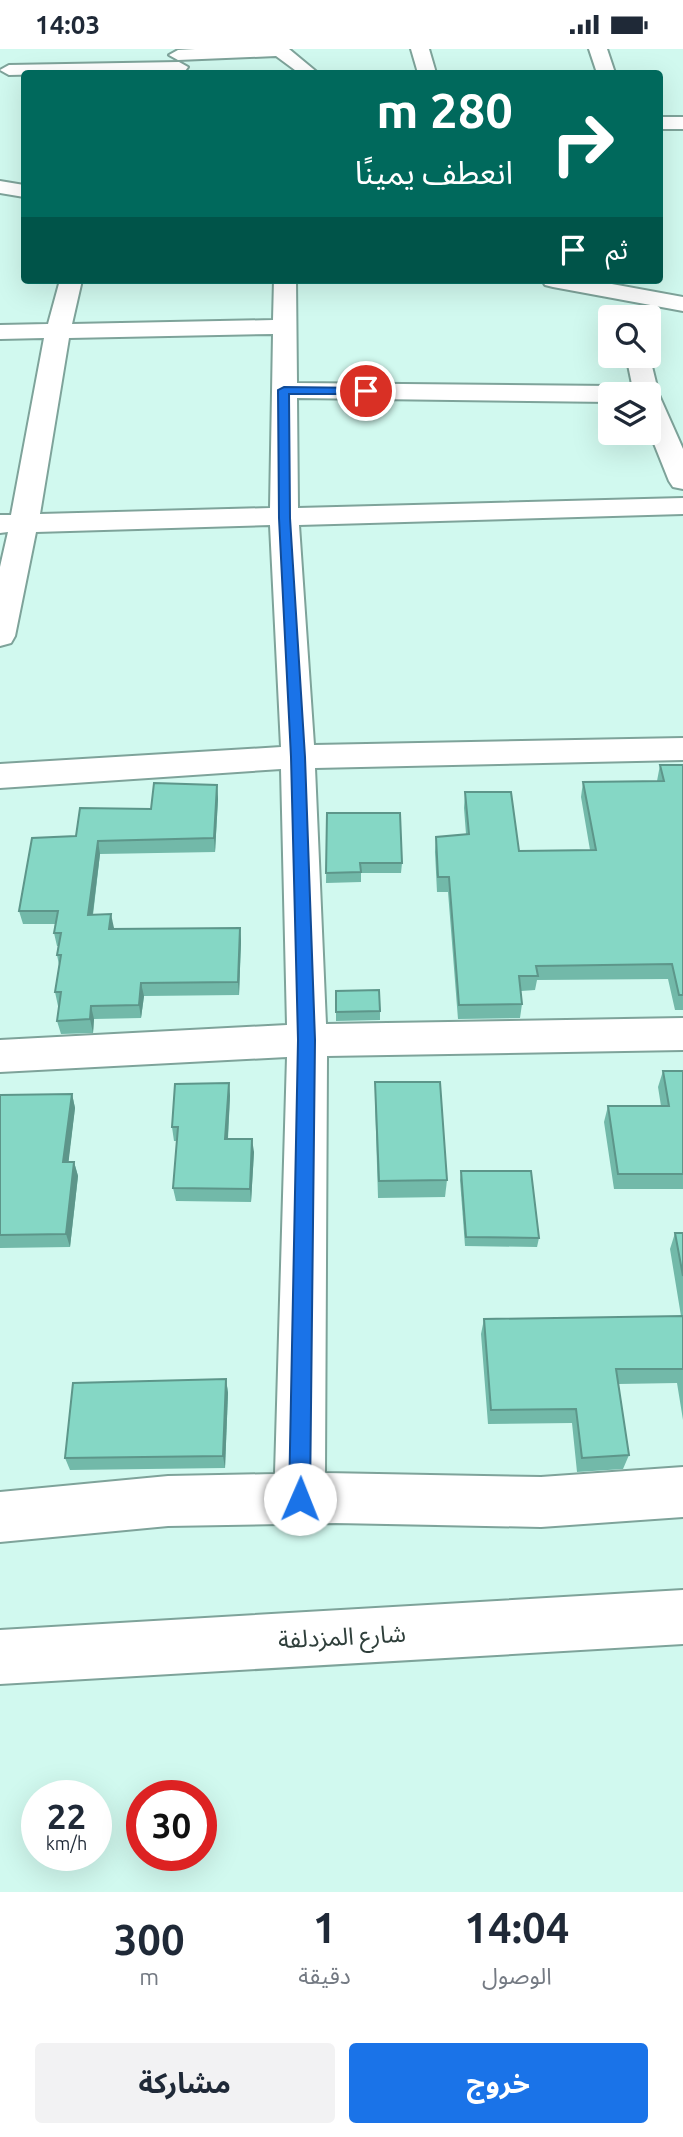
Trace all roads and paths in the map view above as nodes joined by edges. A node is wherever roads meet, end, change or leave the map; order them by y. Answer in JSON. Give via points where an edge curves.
{"nodes":[{"id":1,"x":420,"y":49,"type":"edge"},
{"id":2,"x":598,"y":49,"type":"edge"},
{"id":3,"x":277,"y":50,"type":"edge"},
{"id":4,"x":178,"y":61,"type":"edge"},
{"id":5,"x":8,"y":63,"type":"edge"},
{"id":6,"x":306,"y":70,"type":"edge"},
{"id":7,"x":426,"y":70,"type":"edge"},
{"id":8,"x":605,"y":70,"type":"edge"},
{"id":9,"x":663,"y":123,"type":"edge"},
{"id":10,"x":683,"y":123,"type":"edge"},
{"id":11,"x":0,"y":187,"type":"edge"},
{"id":12,"x":21,"y":190,"type":"edge"},
{"id":13,"x":71,"y":284,"type":"edge"},
{"id":14,"x":285,"y":284,"type":"edge"},
{"id":15,"x":599,"y":284,"type":"edge"},
{"id":16,"x":622,"y":286,"type":"edge"},
{"id":17,"x":683,"y":304,"type":"edge"},
{"id":18,"x":626,"y":305,"type":"edge"},
{"id":19,"x":284,"y":327,"type":"junction"},
{"id":20,"x":58,"y":330,"type":"junction"},
{"id":21,"x":0,"y":332,"type":"edge"},
{"id":22,"x":284,"y":390,"type":"junction"},
{"id":23,"x":598,"y":394,"type":"edge"},
{"id":24,"x":661,"y":428,"type":"edge"},
{"id":25,"x":683,"y":481,"type":"edge"},
{"id":26,"x":683,"y":506,"type":"edge"},
{"id":27,"x":284,"y":518,"type":"junction"},
{"id":28,"x":12,"y":524,"type":"edge"},
{"id":29,"x":0,"y":636,"type":"edge"},
{"id":30,"x":683,"y":749,"type":"edge"},
{"id":31,"x":298,"y":757,"type":"junction"},
{"id":32,"x":0,"y":776,"type":"edge"},
{"id":33,"x":683,"y":1034,"type":"edge"},
{"id":34,"x":306,"y":1040,"type":"junction"},
{"id":35,"x":0,"y":1056,"type":"edge"},
{"id":36,"x":683,"y":1492,"type":"edge"},
{"id":37,"x":300,"y":1499,"type":"junction"},
{"id":38,"x":0,"y":1517,"type":"edge"},
{"id":39,"x":683,"y":1617,"type":"edge"},
{"id":40,"x":0,"y":1657,"type":"edge"}],
"edges":[{"from":1,"to":7,"type":"street"},
{"from":2,"to":8,"type":"street"},
{"from":3,"to":4,"type":"street"},
{"from":3,"to":6,"type":"street"},
{"from":4,"to":5,"type":"street"},
{"from":9,"to":10,"type":"street"},
{"from":11,"to":12,"type":"street"},
{"from":13,"to":20,"type":"street"},
{"from":14,"to":19,"type":"street"},
{"from":15,"to":16,"type":"street"},
{"from":16,"to":17,"type":"street"},
{"from":16,"to":18,"type":"street"},
{"from":19,"to":20,"type":"street"},
{"from":19,"to":22,"type":"street"},
{"from":20,"to":21,"type":"street"},
{"from":20,"to":28,"type":"street"},
{"from":22,"to":23,"type":"street"},
{"from":22,"to":27,"type":"street"},
{"from":24,"to":25,"type":"street"},
{"from":26,"to":27,"type":"street"},
{"from":27,"to":28,"type":"street"},
{"from":27,"to":31,"type":"street"},
{"from":28,"to":29,"type":"street"},
{"from":30,"to":31,"type":"street"},
{"from":31,"to":32,"type":"street"},
{"from":31,"to":34,"type":"street"},
{"from":33,"to":34,"type":"street"},
{"from":34,"to":35,"type":"street"},
{"from":34,"to":37,"type":"street"},
{"from":36,"to":37,"type":"street","via":[[541,1502]]},
{"from":37,"to":38,"type":"street","via":[[168,1501]]},
{"from":39,"to":40,"type":"street","name":"شارع المزدلفة"}]}
